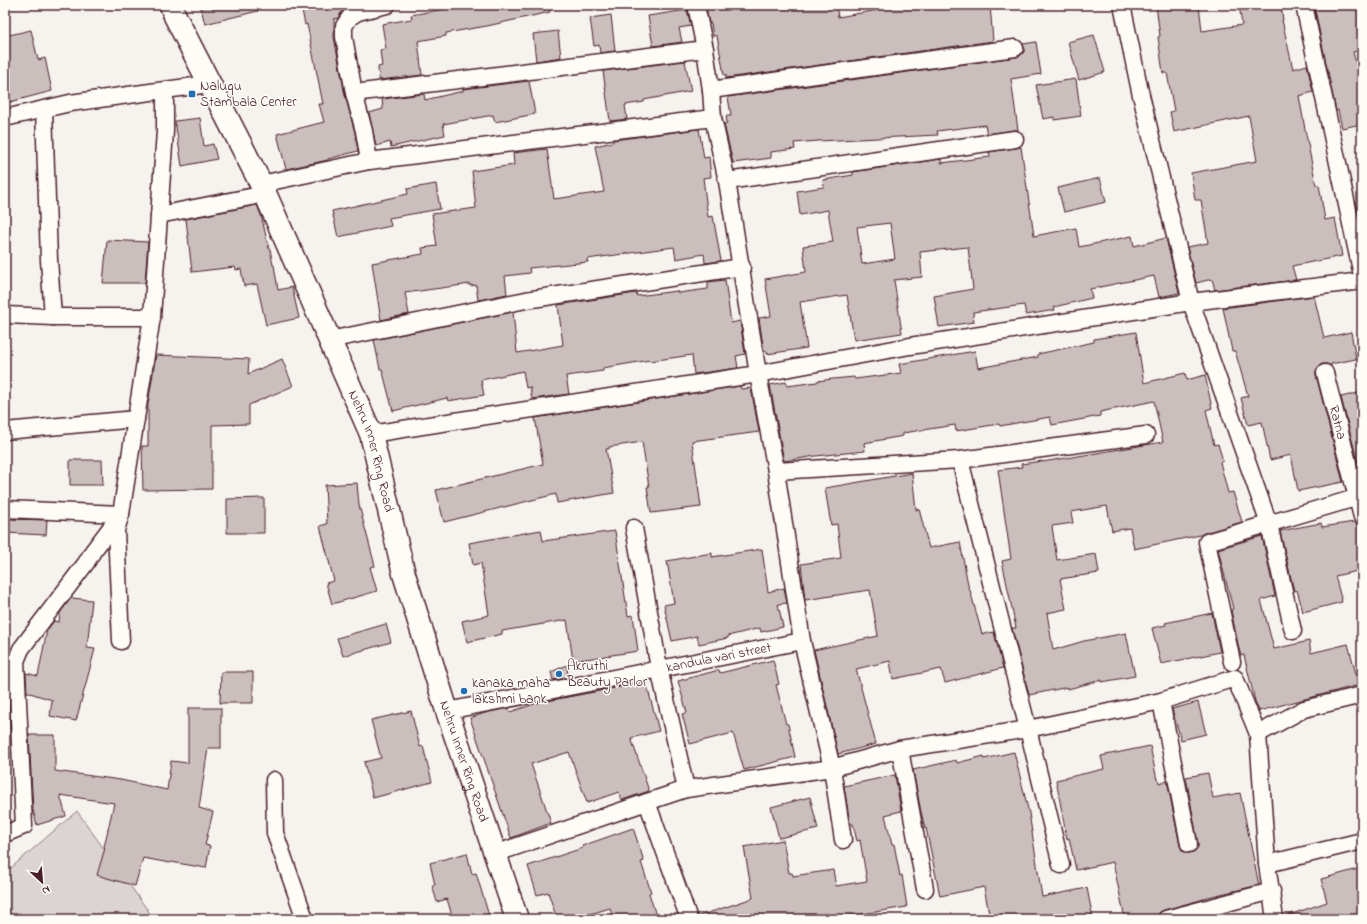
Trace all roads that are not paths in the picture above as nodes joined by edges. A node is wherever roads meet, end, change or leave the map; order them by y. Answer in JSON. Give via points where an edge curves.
{"nodes":[{"id":1,"x":171,"y":5,"type":"edge"},
{"id":2,"x":386,"y":5,"type":"edge"},
{"id":3,"x":696,"y":5,"type":"edge"},
{"id":4,"x":1122,"y":5,"type":"edge"},
{"id":5,"x":1304,"y":5,"type":"edge"},
{"id":6,"x":1014,"y":48,"type":"dead end"},
{"id":7,"x":705,"y":49,"type":"junction"},
{"id":8,"x":209,"y":84,"type":"junction"},
{"id":9,"x":165,"y":90,"type":"junction"},
{"id":10,"x":712,"y":90,"type":"junction"},
{"id":11,"x":354,"y":93,"type":"junction"},
{"id":12,"x":44,"y":109,"type":"junction"},
{"id":13,"x":5,"y":118,"type":"edge"},
{"id":14,"x":713,"y":118,"type":"junction"},
{"id":15,"x":1015,"y":139,"type":"dead end"},
{"id":16,"x":370,"y":161,"type":"junction"},
{"id":17,"x":727,"y":181,"type":"junction"},
{"id":18,"x":263,"y":189,"type":"junction"},
{"id":19,"x":159,"y":215,"type":"junction"},
{"id":20,"x":742,"y":267,"type":"junction"},
{"id":21,"x":1362,"y":275,"type":"edge"},
{"id":22,"x":1362,"y":281,"type":"edge"},
{"id":23,"x":1191,"y":302,"type":"junction"},
{"id":24,"x":5,"y":315,"type":"edge"},
{"id":25,"x":53,"y":317,"type":"junction"},
{"id":26,"x":152,"y":317,"type":"junction"},
{"id":27,"x":329,"y":340,"type":"junction"},
{"id":28,"x":1325,"y":373,"type":"dead end"},
{"id":29,"x":758,"y":374,"type":"junction"},
{"id":30,"x":136,"y":419,"type":"junction"},
{"id":31,"x":5,"y":431,"type":"edge"},
{"id":32,"x":371,"y":434,"type":"junction"},
{"id":33,"x":1146,"y":435,"type":"dead end"},
{"id":34,"x":960,"y":460,"type":"junction"},
{"id":35,"x":776,"y":470,"type":"junction"},
{"id":36,"x":1359,"y":496,"type":"edge"},
{"id":37,"x":5,"y":510,"type":"edge"},
{"id":38,"x":121,"y":514,"type":"junction"},
{"id":39,"x":1362,"y":517,"type":"edge"},
{"id":40,"x":1269,"y":524,"type":"junction"},
{"id":41,"x":634,"y":528,"type":"dead end"},
{"id":42,"x":1293,"y":631,"type":"dead end"},
{"id":43,"x":121,"y":641,"type":"dead end"},
{"id":44,"x":802,"y":641,"type":"junction"},
{"id":45,"x":1232,"y":662,"type":"dead end"},
{"id":46,"x":658,"y":668,"type":"junction"},
{"id":47,"x":1362,"y":695,"type":"edge"},
{"id":48,"x":1161,"y":701,"type":"junction"},
{"id":49,"x":447,"y":711,"type":"junction"},
{"id":50,"x":1028,"y":729,"type":"junction"},
{"id":51,"x":1258,"y":734,"type":"junction"},
{"id":52,"x":900,"y":750,"type":"junction"},
{"id":53,"x":832,"y":768,"type":"junction"},
{"id":54,"x":274,"y":780,"type":"dead end"},
{"id":55,"x":686,"y":789,"type":"junction"},
{"id":56,"x":647,"y":802,"type":"junction"},
{"id":57,"x":5,"y":834,"type":"edge"},
{"id":58,"x":843,"y":840,"type":"dead end"},
{"id":59,"x":1362,"y":841,"type":"edge"},
{"id":60,"x":1189,"y":844,"type":"dead end"},
{"id":61,"x":494,"y":854,"type":"junction"},
{"id":62,"x":1267,"y":864,"type":"junction"},
{"id":63,"x":1061,"y":865,"type":"dead end"},
{"id":64,"x":926,"y":889,"type":"dead end"},
{"id":65,"x":1272,"y":891,"type":"junction"},
{"id":66,"x":304,"y":919,"type":"edge"},
{"id":67,"x":517,"y":919,"type":"edge"},
{"id":68,"x":689,"y":919,"type":"edge"},
{"id":69,"x":1166,"y":919,"type":"edge"},
{"id":70,"x":1275,"y":919,"type":"edge"}],
"edges":[{"from":1,"to":8,"type":"street","name":"Nehru Inner Ring Road"},
{"from":2,"to":11,"type":"street","via":[[358,12],[350,17],[344,26]]},
{"from":3,"to":7,"type":"street"},
{"from":4,"to":23,"type":"street"},
{"from":5,"to":21,"type":"street"},
{"from":6,"to":10,"type":"street"},
{"from":7,"to":10,"type":"street"},
{"from":7,"to":11,"type":"street"},
{"from":8,"to":9,"type":"street"},
{"from":8,"to":18,"type":"street","name":"Nehru Inner Ring Road"},
{"from":9,"to":12,"type":"street"},
{"from":9,"to":19,"type":"street"},
{"from":10,"to":14,"type":"street"},
{"from":11,"to":16,"type":"street"},
{"from":12,"to":13,"type":"street"},
{"from":12,"to":25,"type":"street"},
{"from":14,"to":16,"type":"street"},
{"from":14,"to":17,"type":"street"},
{"from":15,"to":17,"type":"street"},
{"from":16,"to":18,"type":"street"},
{"from":17,"to":20,"type":"street"},
{"from":18,"to":19,"type":"street"},
{"from":18,"to":27,"type":"street","name":"Nehru Inner Ring Road"},
{"from":19,"to":26,"type":"street"},
{"from":20,"to":27,"type":"street","via":[[526,300]]},
{"from":20,"to":29,"type":"street"},
{"from":22,"to":23,"type":"street"},
{"from":23,"to":29,"type":"street","via":[[910,346]]},
{"from":23,"to":40,"type":"street"},
{"from":24,"to":25,"type":"street"},
{"from":25,"to":26,"type":"street"},
{"from":26,"to":30,"type":"street"},
{"from":27,"to":32,"type":"street","name":"Nehru Inner Ring Road"},
{"from":28,"to":36,"type":"street","name":"Ratna"},
{"from":29,"to":32,"type":"street"},
{"from":29,"to":35,"type":"street"},
{"from":30,"to":31,"type":"street"},
{"from":30,"to":38,"type":"street"},
{"from":32,"to":49,"type":"street","name":"Nehru Inner Ring Road","via":[[404,574]]},
{"from":33,"to":34,"type":"street"},
{"from":34,"to":35,"type":"street"},
{"from":34,"to":50,"type":"street"},
{"from":35,"to":44,"type":"street"},
{"from":36,"to":39,"type":"street","name":"Ratna"},
{"from":36,"to":40,"type":"street"},
{"from":37,"to":38,"type":"street"},
{"from":38,"to":43,"type":"street","via":[[116,530]]},
{"from":38,"to":57,"type":"street","via":[[21,649],[16,661],[24,826]]},
{"from":40,"to":42,"type":"street"},
{"from":40,"to":45,"type":"street","via":[[1207,542]]},
{"from":41,"to":46,"type":"street"},
{"from":44,"to":46,"type":"street","name":"kandula vari street"},
{"from":44,"to":53,"type":"street"},
{"from":46,"to":49,"type":"street","name":"kandula vari street"},
{"from":46,"to":55,"type":"street"},
{"from":47,"to":51,"type":"street","via":[[1304,709]]},
{"from":48,"to":50,"type":"street"},
{"from":48,"to":51,"type":"street","via":[[1235,678]]},
{"from":48,"to":60,"type":"street"},
{"from":49,"to":61,"type":"street","name":"Nehru Inner Ring Road"},
{"from":50,"to":52,"type":"street"},
{"from":50,"to":63,"type":"street"},
{"from":51,"to":62,"type":"street"},
{"from":52,"to":53,"type":"street"},
{"from":52,"to":64,"type":"street"},
{"from":53,"to":55,"type":"street"},
{"from":53,"to":58,"type":"street"},
{"from":54,"to":66,"type":"street","via":[[275,833]]},
{"from":55,"to":56,"type":"street"},
{"from":56,"to":61,"type":"street"},
{"from":56,"to":68,"type":"street"},
{"from":59,"to":62,"type":"street"},
{"from":61,"to":67,"type":"street","name":"Nehru Inner Ring Road"},
{"from":62,"to":65,"type":"street"},
{"from":65,"to":69,"type":"street"},
{"from":65,"to":70,"type":"street"}]}
